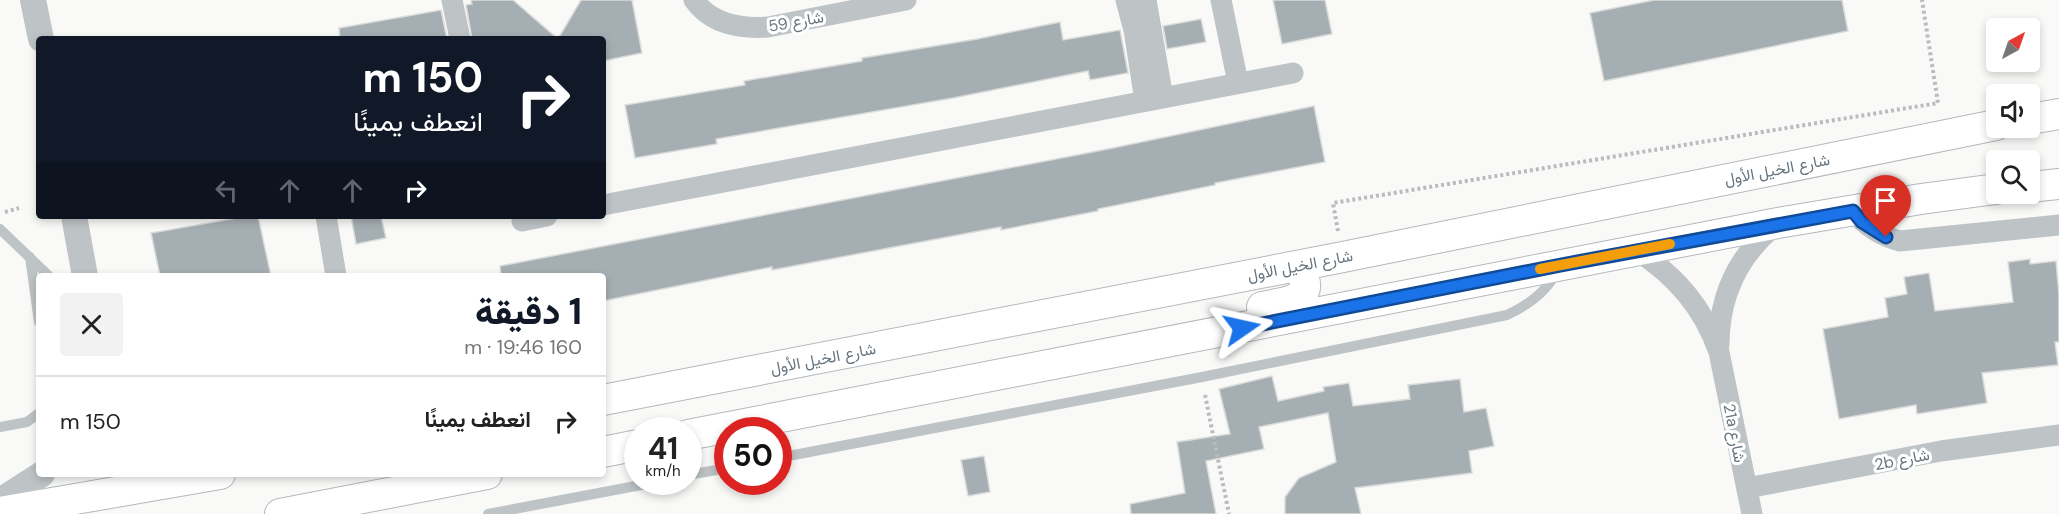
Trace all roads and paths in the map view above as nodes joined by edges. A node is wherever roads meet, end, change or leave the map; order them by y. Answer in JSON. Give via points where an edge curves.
{"nodes":[{"id":1,"x":33,"y":0,"type":"edge"},
{"id":2,"x":452,"y":0,"type":"edge"},
{"id":3,"x":694,"y":0,"type":"edge"},
{"id":4,"x":906,"y":0,"type":"edge"},
{"id":5,"x":1126,"y":0,"type":"edge"},
{"id":6,"x":1146,"y":0,"type":"edge"},
{"id":7,"x":1221,"y":0,"type":"edge"},
{"id":8,"x":1922,"y":0,"type":"edge"},
{"id":9,"x":39,"y":36,"type":"edge"},
{"id":10,"x":458,"y":36,"type":"edge"},
{"id":11,"x":1293,"y":73,"type":"dead end"},
{"id":12,"x":1238,"y":83,"type":"junction"},
{"id":13,"x":1154,"y":100,"type":"junction"},
{"id":14,"x":2059,"y":114,"type":"edge"},
{"id":15,"x":2040,"y":117,"type":"edge"},
{"id":16,"x":1986,"y":127,"type":"edge"},
{"id":17,"x":2059,"y":184,"type":"edge"},
{"id":18,"x":2040,"y":186,"type":"edge"},
{"id":19,"x":1986,"y":191,"type":"edge"},
{"id":20,"x":606,"y":204,"type":"edge"},
{"id":21,"x":1853,"y":211,"type":"junction"},
{"id":22,"x":75,"y":219,"type":"edge"},
{"id":23,"x":326,"y":219,"type":"edge"},
{"id":24,"x":532,"y":219,"type":"edge"},
{"id":25,"x":522,"y":221,"type":"dead end"},
{"id":26,"x":1778,"y":223,"type":"junction"},
{"id":27,"x":2059,"y":225,"type":"edge"},
{"id":28,"x":0,"y":229,"type":"edge"},
{"id":29,"x":1636,"y":250,"type":"junction"},
{"id":30,"x":30,"y":257,"type":"junction"},
{"id":31,"x":1343,"y":257,"type":"junction"},
{"id":32,"x":1561,"y":265,"type":"junction"},
{"id":33,"x":1298,"y":266,"type":"junction"},
{"id":34,"x":46,"y":273,"type":"edge"},
{"id":35,"x":85,"y":273,"type":"edge"},
{"id":36,"x":336,"y":273,"type":"edge"},
{"id":37,"x":36,"y":300,"type":"edge"},
{"id":38,"x":1719,"y":352,"type":"junction"},
{"id":39,"x":1112,"y":353,"type":"junction"},
{"id":40,"x":1202,"y":377,"type":"junction"},
{"id":41,"x":606,"y":399,"type":"edge"},
{"id":42,"x":36,"y":415,"type":"edge"},
{"id":43,"x":0,"y":427,"type":"edge"},
{"id":44,"x":702,"y":432,"type":"edge"},
{"id":45,"x":2059,"y":435,"type":"edge"},
{"id":46,"x":624,"y":448,"type":"edge"},
{"id":47,"x":606,"y":451,"type":"edge"},
{"id":48,"x":792,"y":455,"type":"edge"},
{"id":49,"x":37,"y":477,"type":"edge"},
{"id":50,"x":203,"y":477,"type":"edge"},
{"id":51,"x":471,"y":477,"type":"edge"},
{"id":52,"x":624,"y":488,"type":"edge"},
{"id":53,"x":1746,"y":488,"type":"junction"},
{"id":54,"x":0,"y":501,"type":"edge"},
{"id":55,"x":0,"y":512,"type":"edge"},
{"id":56,"x":280,"y":514,"type":"edge"},
{"id":57,"x":488,"y":514,"type":"edge"},
{"id":58,"x":1229,"y":514,"type":"edge"},
{"id":59,"x":1752,"y":514,"type":"edge"}],
"edges":[{"from":1,"to":9,"type":"street"},
{"from":2,"to":10,"type":"street"},
{"from":3,"to":4,"type":"street","name":"شارع 59","via":[[712,17],[749,28]]},
{"from":5,"to":13,"type":"street"},
{"from":6,"to":13,"type":"street"},
{"from":7,"to":12,"type":"street"},
{"from":8,"to":31,"type":"path","via":[[1938,103],[1333,203]]},
{"from":11,"to":12,"type":"street"},
{"from":12,"to":13,"type":"street"},
{"from":13,"to":20,"type":"street"},
{"from":14,"to":15,"type":"main road"},
{"from":16,"to":31,"type":"main road","name":"شارع الخيل الأول"},
{"from":17,"to":18,"type":"main road"},
{"from":19,"to":21,"type":"main road"},
{"from":21,"to":26,"type":"main road"},
{"from":21,"to":27,"type":"street","via":[[1872,230],[1900,241]]},
{"from":22,"to":35,"type":"street"},
{"from":23,"to":36,"type":"street"},
{"from":24,"to":25,"type":"street"},
{"from":26,"to":29,"type":"main road"},
{"from":26,"to":38,"type":"street","name":"21a شارع","via":[[1755,244],[1727,289]]},
{"from":28,"to":30,"type":"lane"},
{"from":29,"to":32,"type":"main road"},
{"from":29,"to":38,"type":"street","name":"21a شارع","via":[[1688,293],[1712,331]]},
{"from":30,"to":34,"type":"lane"},
{"from":30,"to":37,"type":"lane"},
{"from":31,"to":33,"type":"main road","name":"شارع الخيل الأول"},
{"from":32,"to":39,"type":"main road"},
{"from":32,"to":40,"type":"lane","via":[[1539,295],[1507,315]]},
{"from":33,"to":39,"type":"main road","via":[[1305,289],[1295,300],[1146,333]]},
{"from":33,"to":41,"type":"main road","name":"شارع الخيل الأول"},
{"from":38,"to":53,"type":"street","name":"21a شارع"},
{"from":39,"to":44,"type":"main road"},
{"from":40,"to":48,"type":"lane"},
{"from":40,"to":58,"type":"path"},
{"from":42,"to":43,"type":"lane","via":[[27,422]]},
{"from":45,"to":53,"type":"street","name":"2b شارع","via":[[1950,450]]},
{"from":46,"to":47,"type":"main road"},
{"from":49,"to":54,"type":"street"},
{"from":50,"to":55,"type":"main road"},
{"from":51,"to":56,"type":"main road"},
{"from":52,"to":57,"type":"lane"},
{"from":53,"to":59,"type":"street","name":"21a شارع"}]}
